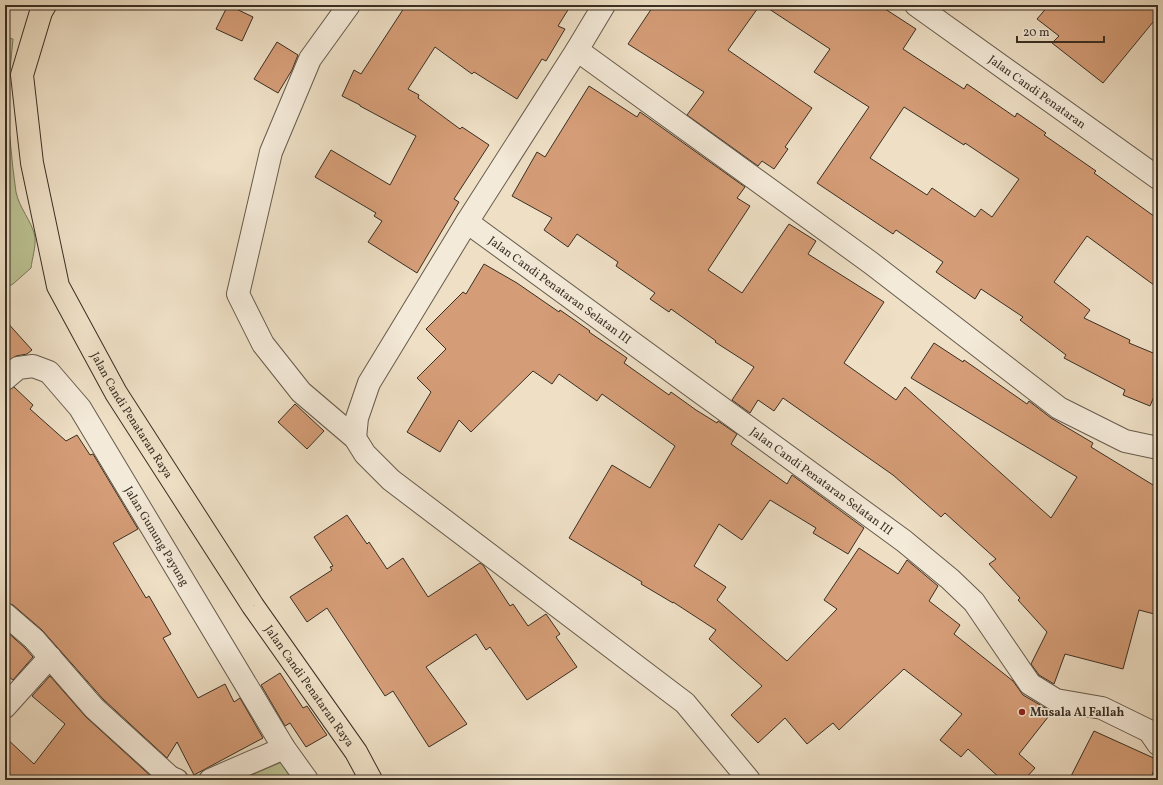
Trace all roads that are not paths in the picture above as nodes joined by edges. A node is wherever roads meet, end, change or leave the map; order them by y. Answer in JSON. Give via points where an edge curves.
{"nodes":[{"id":1,"x":45,"y":5,"type":"edge"},
{"id":2,"x":350,"y":5,"type":"edge"},
{"id":3,"x":604,"y":5,"type":"edge"},
{"id":4,"x":922,"y":7,"type":"edge"},
{"id":5,"x":577,"y":50,"type":"junction"},
{"id":6,"x":1154,"y":167,"type":"edge"},
{"id":7,"x":467,"y":222,"type":"junction"},
{"id":8,"x":5,"y":379,"type":"edge"},
{"id":9,"x":355,"y":438,"type":"junction"},
{"id":10,"x":1158,"y":448,"type":"edge"},
{"id":11,"x":5,"y":614,"type":"edge"},
{"id":12,"x":50,"y":657,"type":"junction"},
{"id":13,"x":5,"y":707,"type":"edge"},
{"id":14,"x":1158,"y":744,"type":"edge"},
{"id":15,"x":284,"y":748,"type":"junction"},
{"id":16,"x":177,"y":780,"type":"edge"},
{"id":17,"x":210,"y":780,"type":"edge"},
{"id":18,"x":307,"y":780,"type":"edge"},
{"id":19,"x":371,"y":780,"type":"edge"},
{"id":20,"x":749,"y":780,"type":"edge"}],
"edges":[{"from":1,"to":19,"type":"main road","name":"Jalan Candi Penataran Raya","via":[[22,75],[32,163],[58,286],[116,393],[253,606],[356,752]]},
{"from":2,"to":9,"type":"street","via":[[310,59],[270,152],[238,294],[263,344],[301,392]]},
{"from":3,"to":5,"type":"street"},
{"from":4,"to":6,"type":"street","name":"Jalan Candi Penataran"},
{"from":5,"to":7,"type":"street"},
{"from":5,"to":10,"type":"street","via":[[871,263],[1059,408],[1125,441]]},
{"from":7,"to":9,"type":"street","via":[[369,383],[356,418]]},
{"from":7,"to":14,"type":"street","name":"Jalan Candi Penataran Selatan III","via":[[904,541],[974,602],[1030,684],[1056,700],[1102,708],[1148,731]]},
{"from":8,"to":15,"type":"street","name":"Jalan Gunung Payung","via":[[18,368],[33,366],[49,372],[80,408]]},
{"from":9,"to":20,"type":"street","via":[[365,454],[391,480],[684,703]]},
{"from":11,"to":12,"type":"street"},
{"from":12,"to":13,"type":"street"},
{"from":12,"to":16,"type":"street","via":[[94,708],[170,777]]},
{"from":15,"to":17,"type":"street"},
{"from":15,"to":18,"type":"street","name":"Jalan Gunung Payung"}]}
